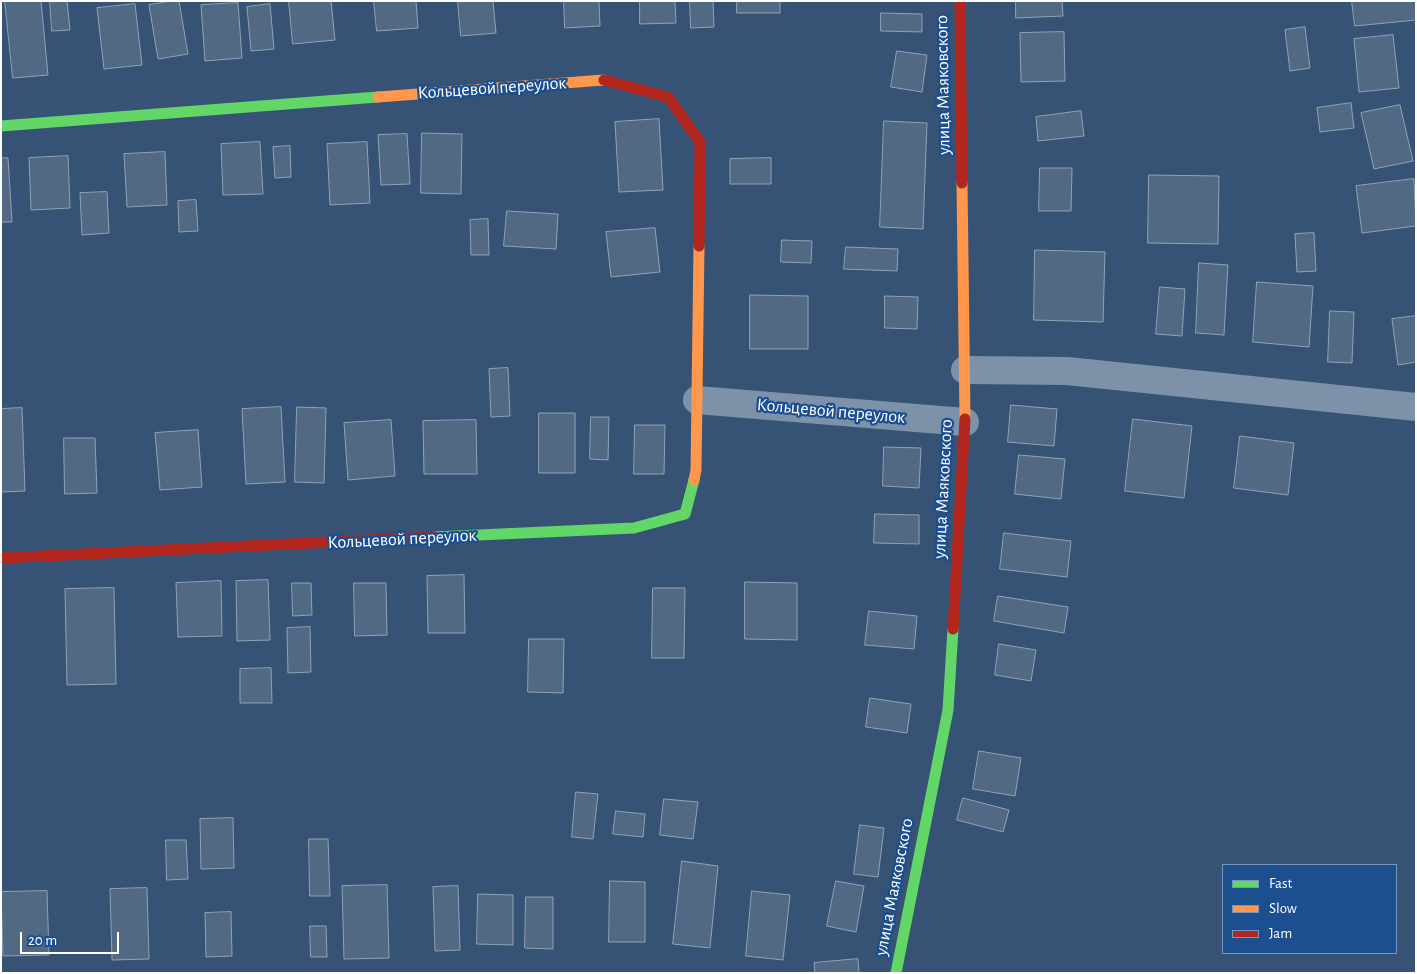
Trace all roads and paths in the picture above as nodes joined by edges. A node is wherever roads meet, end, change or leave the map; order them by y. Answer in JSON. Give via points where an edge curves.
{"nodes":[{"id":1,"x":960,"y":1,"type":"edge"},
{"id":2,"x":1,"y":126,"type":"edge"},
{"id":3,"x":965,"y":370,"type":"junction"},
{"id":4,"x":697,"y":400,"type":"junction"},
{"id":5,"x":1416,"y":406,"type":"edge"},
{"id":6,"x":965,"y":422,"type":"junction"},
{"id":7,"x":1,"y":558,"type":"edge"},
{"id":8,"x":896,"y":973,"type":"edge"}],
"edges":[{"from":1,"to":3,"type":"street","name":"улица Маяковского"},
{"from":2,"to":4,"type":"street","name":"Кольцевой переулок","via":[[608,80],[668,97],[700,142]]},
{"from":3,"to":5,"type":"street","via":[[1067,371]]},
{"from":3,"to":6,"type":"street","name":"улица Маяковского"},
{"from":4,"to":6,"type":"street","name":"Кольцевой переулок"},
{"from":4,"to":7,"type":"street","name":"Кольцевой переулок","via":[[696,470],[685,514],[634,528]]},
{"from":6,"to":8,"type":"street","name":"улица Маяковского","via":[[948,710]]}]}
